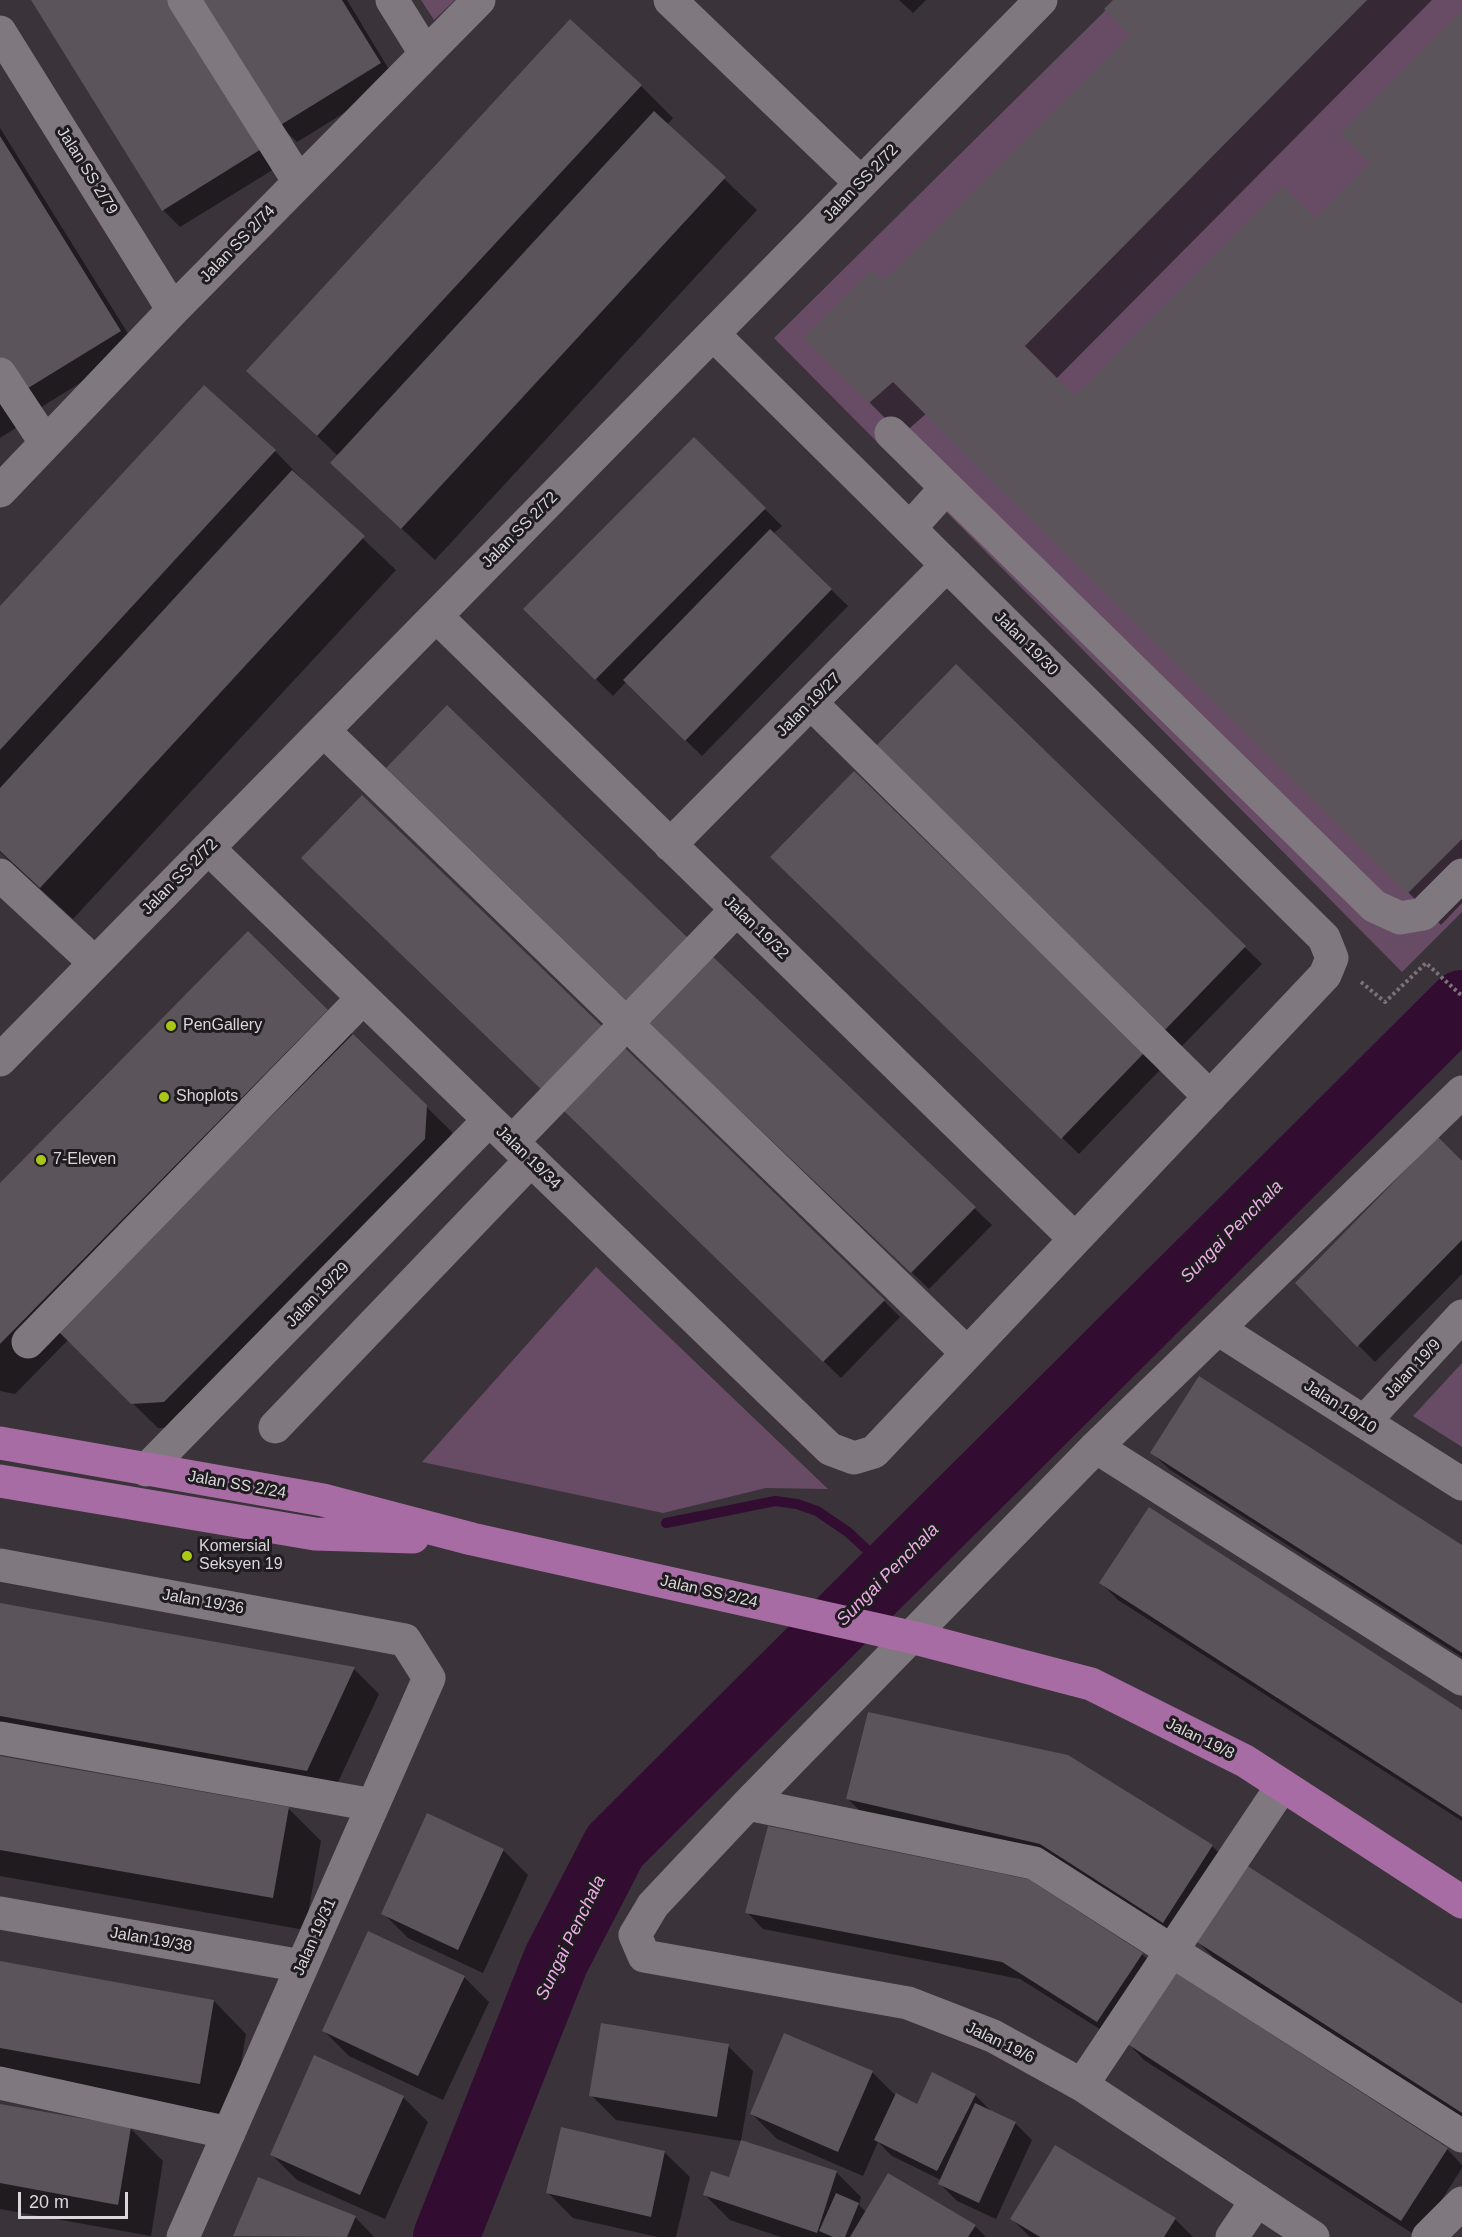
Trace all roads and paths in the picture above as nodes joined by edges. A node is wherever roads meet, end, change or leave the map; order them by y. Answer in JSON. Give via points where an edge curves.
{"nodes":[{"id":1,"x":184,"y":0,"type":"edge"},
{"id":2,"x":392,"y":0,"type":"edge"},
{"id":3,"x":479,"y":0,"type":"edge"},
{"id":4,"x":670,"y":0,"type":"edge"},
{"id":5,"x":1041,"y":0,"type":"edge"},
{"id":6,"x":0,"y":32,"type":"edge"},
{"id":7,"x":425,"y":53,"type":"junction"},
{"id":8,"x":299,"y":182,"type":"junction"},
{"id":9,"x":861,"y":183,"type":"junction"},
{"id":10,"x":173,"y":310,"type":"junction"},
{"id":11,"x":713,"y":334,"type":"junction"},
{"id":12,"x":0,"y":374,"type":"edge"},
{"id":13,"x":891,"y":433,"type":"dead end"},
{"id":14,"x":45,"y":442,"type":"junction"},
{"id":15,"x":946,"y":488,"type":"junction"},
{"id":16,"x":0,"y":491,"type":"edge"},
{"id":17,"x":909,"y":528,"type":"junction"},
{"id":18,"x":947,"y":566,"type":"junction"},
{"id":19,"x":436,"y":616,"type":"junction"},
{"id":20,"x":811,"y":703,"type":"junction"},
{"id":21,"x":324,"y":731,"type":"junction"},
{"id":22,"x":670,"y":845,"type":"junction"},
{"id":23,"x":208,"y":848,"type":"junction"},
{"id":24,"x":0,"y":875,"type":"edge"},
{"id":25,"x":1462,"y":875,"type":"edge"},
{"id":26,"x":737,"y":909,"type":"junction"},
{"id":27,"x":1332,"y":958,"type":"junction"},
{"id":28,"x":95,"y":963,"type":"junction"},
{"id":29,"x":1462,"y":996,"type":"edge"},
{"id":30,"x":363,"y":998,"type":"junction"},
{"id":31,"x":626,"y":1023,"type":"junction"},
{"id":32,"x":0,"y":1060,"type":"edge"},
{"id":33,"x":1462,"y":1092,"type":"edge"},
{"id":34,"x":1209,"y":1097,"type":"junction"},
{"id":35,"x":510,"y":1141,"type":"junction"},
{"id":36,"x":1075,"y":1239,"type":"junction"},
{"id":37,"x":1462,"y":1316,"type":"edge"},
{"id":38,"x":1218,"y":1329,"type":"junction"},
{"id":39,"x":28,"y":1342,"type":"dead end"},
{"id":40,"x":967,"y":1353,"type":"junction"},
{"id":41,"x":1364,"y":1422,"type":"junction"},
{"id":42,"x":274,"y":1426,"type":"dead end"},
{"id":43,"x":0,"y":1443,"type":"edge"},
{"id":44,"x":1096,"y":1447,"type":"junction"},
{"id":45,"x":146,"y":1470,"type":"junction"},
{"id":46,"x":0,"y":1481,"type":"edge"},
{"id":47,"x":1462,"y":1484,"type":"edge"},
{"id":48,"x":472,"y":1539,"type":"junction"},
{"id":49,"x":0,"y":1565,"type":"edge"},
{"id":50,"x":902,"y":1635,"type":"junction"},
{"id":51,"x":405,"y":1640,"type":"joint"},
{"id":52,"x":1462,"y":1679,"type":"edge"},
{"id":53,"x":0,"y":1738,"type":"edge"},
{"id":54,"x":1282,"y":1786,"type":"junction"},
{"id":55,"x":747,"y":1804,"type":"junction"},
{"id":56,"x":373,"y":1805,"type":"junction"},
{"id":57,"x":1462,"y":1902,"type":"edge"},
{"id":58,"x":0,"y":1913,"type":"edge"},
{"id":59,"x":1172,"y":1951,"type":"junction"},
{"id":60,"x":302,"y":1966,"type":"junction"},
{"id":61,"x":0,"y":2083,"type":"edge"},
{"id":62,"x":1082,"y":2085,"type":"junction"},
{"id":63,"x":229,"y":2133,"type":"junction"},
{"id":64,"x":1462,"y":2136,"type":"edge"},
{"id":65,"x":1257,"y":2200,"type":"junction"},
{"id":66,"x":1462,"y":2203,"type":"edge"},
{"id":67,"x":183,"y":2237,"type":"edge"},
{"id":68,"x":1232,"y":2237,"type":"edge"},
{"id":69,"x":1313,"y":2237,"type":"edge"},
{"id":70,"x":1428,"y":2237,"type":"edge"}],
"edges":[{"from":1,"to":8,"type":"street"},
{"from":2,"to":7,"type":"street"},
{"from":3,"to":7,"type":"street","name":"Jalan SS 2/74"},
{"from":4,"to":9,"type":"street"},
{"from":5,"to":9,"type":"street","name":"Jalan SS 2/72"},
{"from":6,"to":10,"type":"street","name":"Jalan SS 2/79"},
{"from":7,"to":8,"type":"street","name":"Jalan SS 2/74"},
{"from":8,"to":10,"type":"street","name":"Jalan SS 2/74"},
{"from":9,"to":11,"type":"street","name":"Jalan SS 2/72"},
{"from":10,"to":14,"type":"street","name":"Jalan SS 2/74"},
{"from":11,"to":17,"type":"street","name":"Jalan 19/30"},
{"from":11,"to":19,"type":"street","name":"Jalan SS 2/72"},
{"from":12,"to":14,"type":"street"},
{"from":13,"to":15,"type":"street"},
{"from":14,"to":16,"type":"street","name":"Jalan SS 2/74"},
{"from":15,"to":17,"type":"street"},
{"from":15,"to":25,"type":"street","via":[[1374,906],[1400,918],[1423,914]]},
{"from":17,"to":18,"type":"street","name":"Jalan 19/30"},
{"from":18,"to":20,"type":"street","name":"Jalan 19/27"},
{"from":18,"to":27,"type":"street","name":"Jalan 19/30","via":[[1324,938]]},
{"from":19,"to":21,"type":"street","name":"Jalan SS 2/72"},
{"from":19,"to":22,"type":"street","name":"Jalan 19/32"},
{"from":20,"to":22,"type":"street","name":"Jalan 19/27"},
{"from":20,"to":34,"type":"street"},
{"from":21,"to":23,"type":"street","name":"Jalan SS 2/72"},
{"from":21,"to":31,"type":"street"},
{"from":22,"to":26,"type":"street","name":"Jalan 19/32"},
{"from":23,"to":28,"type":"street","name":"Jalan SS 2/72"},
{"from":23,"to":30,"type":"street","name":"Jalan 19/34"},
{"from":24,"to":28,"type":"street"},
{"from":26,"to":31,"type":"street"},
{"from":26,"to":36,"type":"street","name":"Jalan 19/32"},
{"from":27,"to":29,"type":"path","via":[[1385,1002],[1426,963]]},
{"from":27,"to":34,"type":"street","via":[[1325,975]]},
{"from":28,"to":32,"type":"street","name":"Jalan SS 2/72"},
{"from":30,"to":35,"type":"street","name":"Jalan 19/34"},
{"from":30,"to":39,"type":"street"},
{"from":31,"to":35,"type":"street"},
{"from":31,"to":40,"type":"street"},
{"from":33,"to":38,"type":"street"},
{"from":34,"to":36,"type":"street"},
{"from":35,"to":40,"type":"street","name":"Jalan 19/34","via":[[830,1449],[854,1458],[874,1452]]},
{"from":35,"to":42,"type":"street"},
{"from":35,"to":45,"type":"street","name":"Jalan 19/29"},
{"from":36,"to":40,"type":"street"},
{"from":37,"to":41,"type":"street","name":"Jalan 19/9"},
{"from":38,"to":41,"type":"street","name":"Jalan 19/10"},
{"from":38,"to":44,"type":"street"},
{"from":41,"to":47,"type":"street","name":"Jalan 19/10"},
{"from":43,"to":45,"type":"main road","name":"Jalan SS 2/24"},
{"from":44,"to":50,"type":"street"},
{"from":44,"to":52,"type":"street"},
{"from":45,"to":48,"type":"main road","name":"Jalan SS 2/24","via":[[323,1500]]},
{"from":46,"to":48,"type":"main road","name":"Jalan SS 2/24","via":[[315,1534]]},
{"from":48,"to":50,"type":"main road","name":"Jalan SS 2/24"},
{"from":49,"to":51,"type":"street","name":"Jalan 19/36"},
{"from":50,"to":54,"type":"main road","name":"Jalan 19/8","via":[[1090,1684],[1245,1761]]},
{"from":50,"to":55,"type":"street"},
{"from":51,"to":56,"type":"street","name":"Jalan 19/31","via":[[429,1678]]},
{"from":53,"to":56,"type":"street"},
{"from":54,"to":57,"type":"main road","name":"Jalan 19/8"},
{"from":54,"to":59,"type":"street"},
{"from":55,"to":59,"type":"street","via":[[1034,1863]]},
{"from":55,"to":62,"type":"street","name":"Jalan 19/6","via":[[653,1905],[635,1935],[644,1956],[908,2003],[993,2036]]},
{"from":56,"to":60,"type":"street","name":"Jalan 19/31"},
{"from":58,"to":60,"type":"street","name":"Jalan 19/38"},
{"from":59,"to":62,"type":"street"},
{"from":59,"to":64,"type":"street"},
{"from":60,"to":63,"type":"street","name":"Jalan 19/31"},
{"from":61,"to":63,"type":"street"},
{"from":62,"to":65,"type":"street","name":"Jalan 19/6"},
{"from":63,"to":67,"type":"street","name":"Jalan 19/31"},
{"from":65,"to":68,"type":"street"},
{"from":65,"to":69,"type":"street","name":"Jalan 19/6"},
{"from":66,"to":70,"type":"street"}]}
